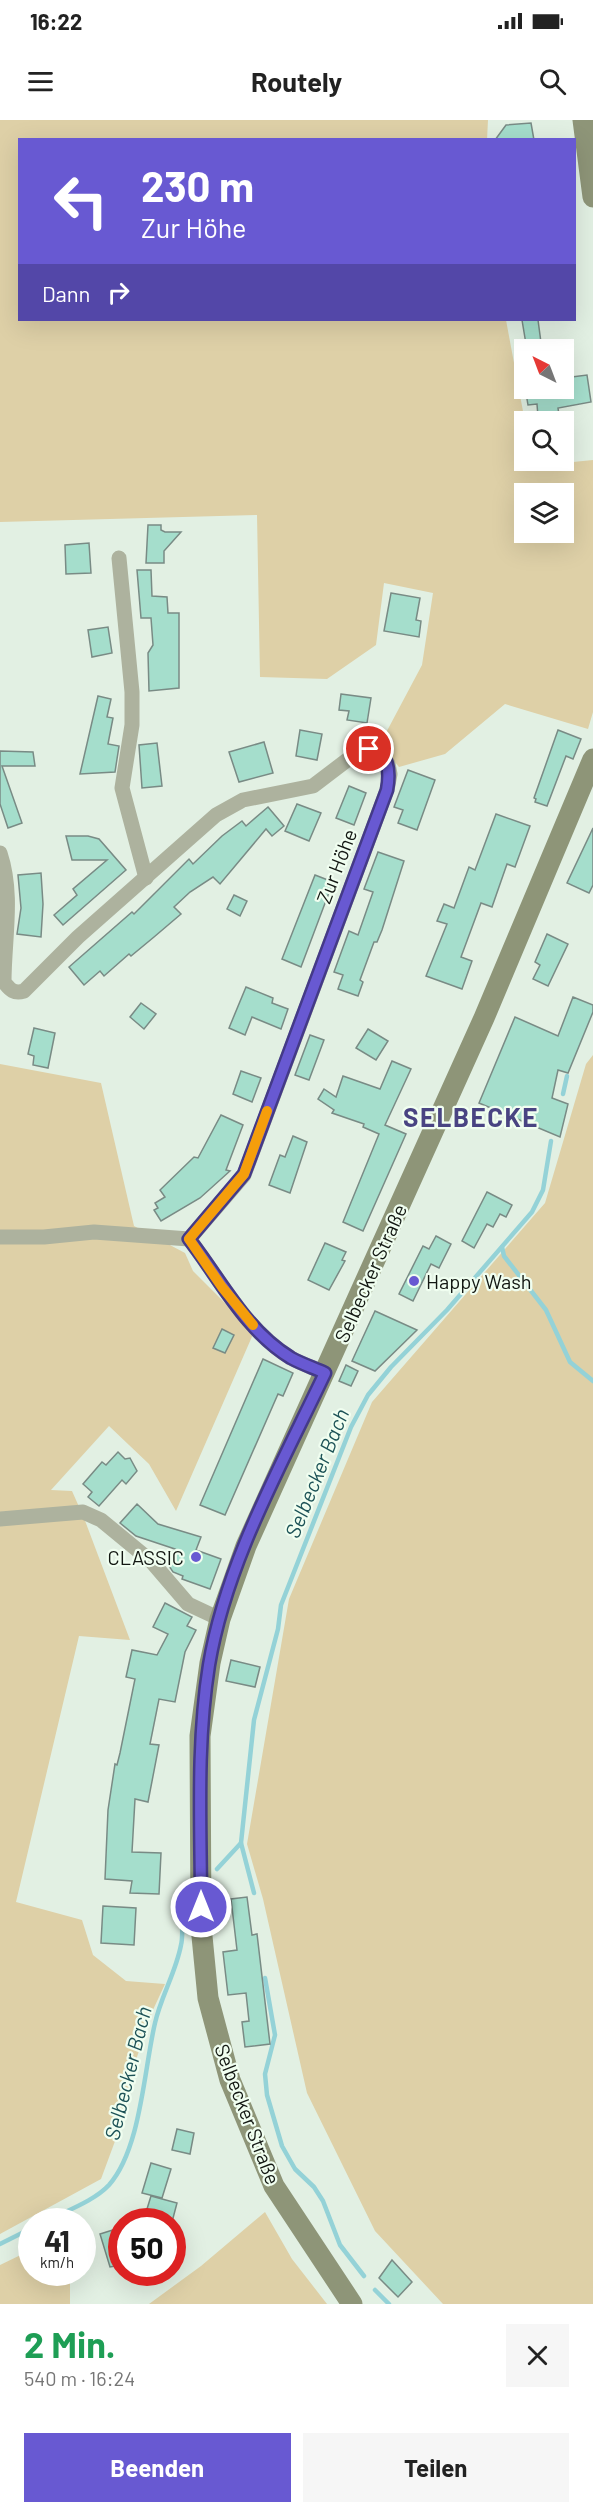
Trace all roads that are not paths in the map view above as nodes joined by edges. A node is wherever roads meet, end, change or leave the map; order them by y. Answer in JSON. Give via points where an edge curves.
{"nodes":[{"id":1,"x":583,"y":120,"type":"edge"},
{"id":2,"x":593,"y":197,"type":"edge"},
{"id":3,"x":119,"y":558,"type":"dead end"},
{"id":4,"x":593,"y":759,"type":"edge"},
{"id":5,"x":0,"y":853,"type":"edge"},
{"id":6,"x":146,"y":878,"type":"junction"},
{"id":7,"x":0,"y":1237,"type":"edge"},
{"id":8,"x":189,"y":1239,"type":"junction"},
{"id":9,"x":325,"y":1373,"type":"junction"},
{"id":10,"x":0,"y":1519,"type":"edge"},
{"id":11,"x":220,"y":1619,"type":"junction"},
{"id":12,"x":352,"y":2304,"type":"edge"}],
"edges":[{"from":1,"to":2,"type":"main road"},
{"from":3,"to":6,"type":"street","via":[[132,692],[132,725],[122,788]]},
{"from":4,"to":9,"type":"main road","name":"Selbecker Straße","via":[[484,1018]]},
{"from":5,"to":6,"type":"street","name":"Zur Höhe","via":[[8,908],[4,982],[18,993]]},
{"from":6,"to":8,"type":"street","name":"Zur Höhe","via":[[216,815],[243,800],[314,786],[359,751],[377,750],[388,764],[387,790],[244,1174]]},
{"from":7,"to":8,"type":"street","via":[[94,1232]]},
{"from":8,"to":9,"type":"street","via":[[256,1328],[290,1357]]},
{"from":9,"to":11,"type":"main road","name":"Selbecker Straße","via":[[250,1536]]},
{"from":10,"to":11,"type":"street","via":[[83,1512],[101,1520],[153,1562],[188,1604]]},
{"from":11,"to":12,"type":"main road","name":"Selbecker Straße","via":[[210,1664],[200,1756],[201,1926],[208,1998],[230,2080],[274,2186]]}]}
